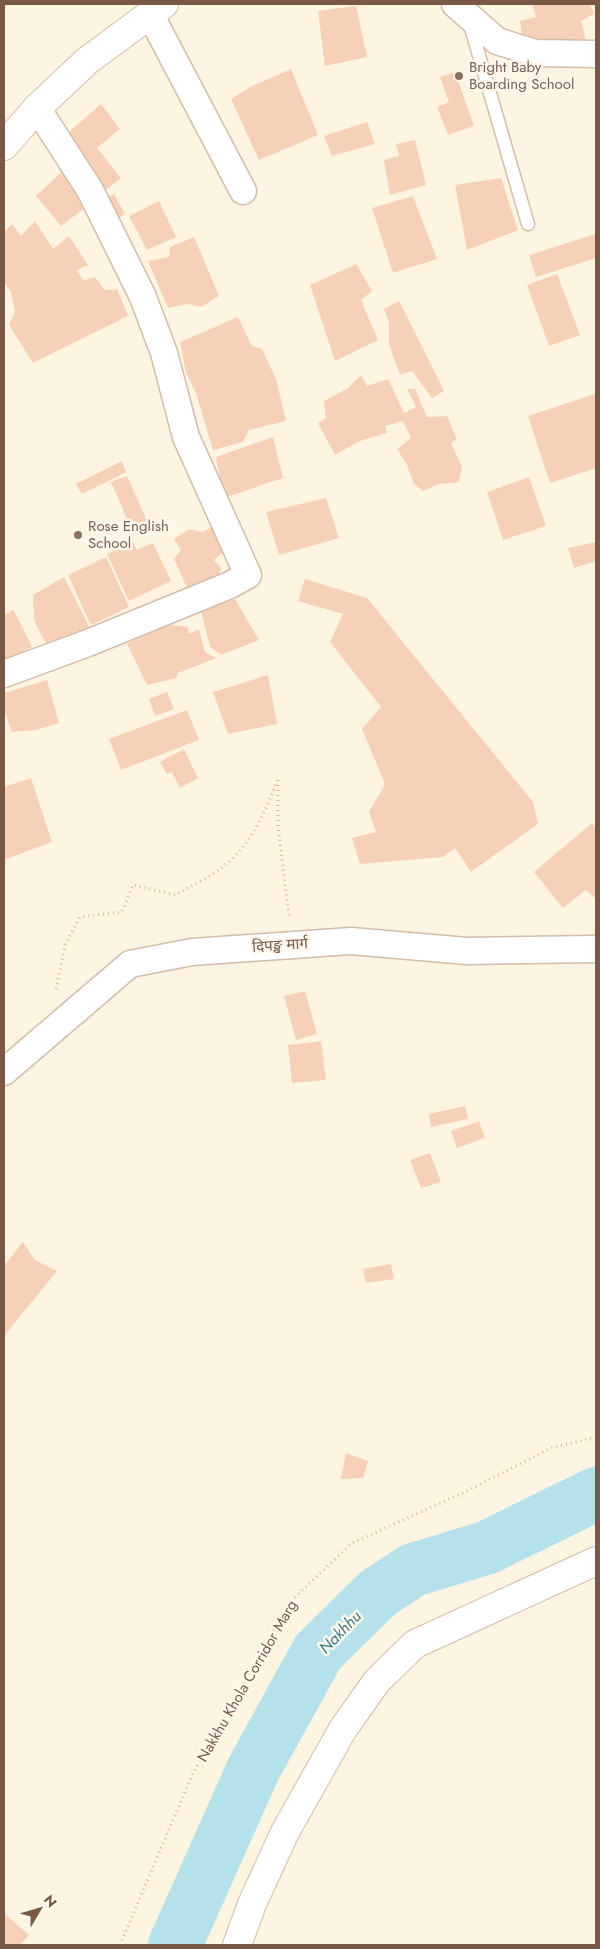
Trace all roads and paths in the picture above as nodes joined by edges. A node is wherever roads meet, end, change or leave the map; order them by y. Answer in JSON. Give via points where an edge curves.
{"nodes":[{"id":1,"x":157,"y":9,"type":"edge"},
{"id":2,"x":461,"y":9,"type":"edge"},
{"id":3,"x":596,"y":54,"type":"edge"},
{"id":4,"x":38,"y":108,"type":"junction"},
{"id":5,"x":4,"y":146,"type":"edge"},
{"id":6,"x":243,"y":191,"type":"dead end"},
{"id":7,"x":528,"y":224,"type":"dead end"},
{"id":8,"x":4,"y":674,"type":"edge"},
{"id":9,"x":292,"y":944,"type":"junction"},
{"id":10,"x":596,"y":949,"type":"edge"},
{"id":11,"x":55,"y":991,"type":"dead end"},
{"id":12,"x":4,"y":1072,"type":"edge"},
{"id":13,"x":596,"y":1437,"type":"edge"},
{"id":14,"x":596,"y":1561,"type":"edge"},
{"id":15,"x":120,"y":1945,"type":"edge"},
{"id":16,"x":237,"y":1945,"type":"edge"}],
"edges":[{"from":1,"to":4,"type":"street","via":[[87,61]]},
{"from":1,"to":6,"type":"street"},
{"from":2,"to":3,"type":"street","via":[[498,40],[535,53]]},
{"from":2,"to":7,"type":"lane"},
{"from":4,"to":5,"type":"street"},
{"from":4,"to":8,"type":"street","via":[[90,190],[143,297],[164,353],[186,437],[248,575],[88,643]]},
{"from":9,"to":10,"type":"street","name":"दिपङ्ख मार्ग","via":[[351,941],[467,951]]},
{"from":9,"to":11,"type":"path","via":[[278,826],[278,778],[265,814],[249,842],[220,869],[176,895],[133,885],[122,912],[80,918],[65,945]]},
{"from":9,"to":12,"type":"street","name":"दिपङ्ख मार्ग","via":[[192,952],[130,964]]},
{"from":13,"to":15,"type":"path","name":"Nakkhu Khola Corridor Marg","via":[[551,1448],[464,1494],[352,1543],[289,1603],[193,1773]]},
{"from":14,"to":16,"type":"street","via":[[415,1644],[376,1681],[343,1729],[285,1832]]}]}
